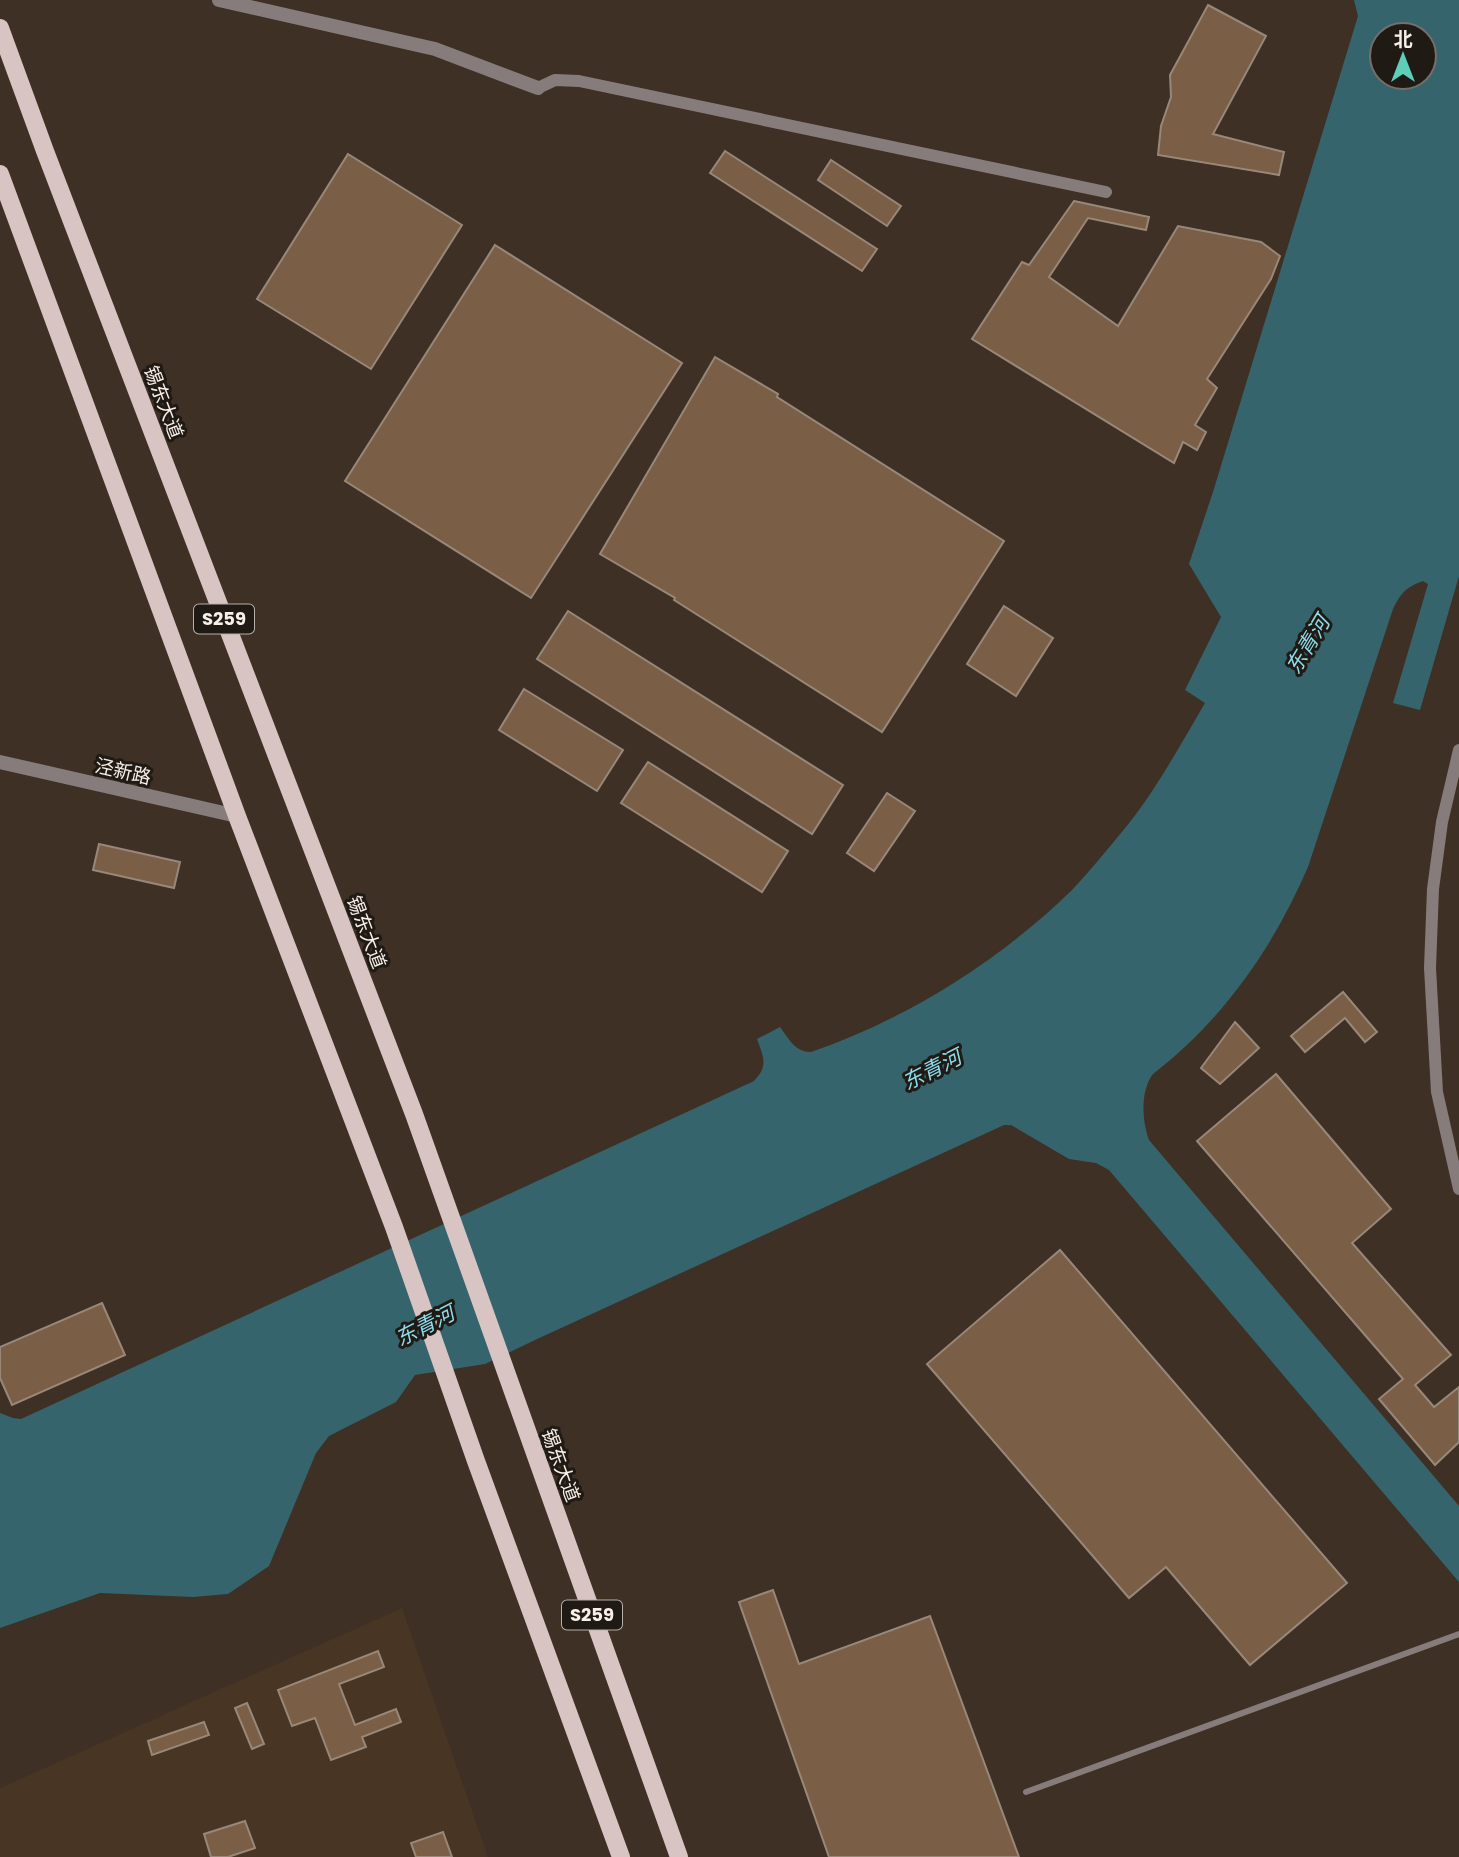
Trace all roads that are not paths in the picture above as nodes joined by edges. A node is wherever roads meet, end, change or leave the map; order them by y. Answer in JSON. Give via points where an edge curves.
{"nodes":[{"id":1,"x":219,"y":0,"type":"edge"},
{"id":2,"x":0,"y":28,"type":"edge"},
{"id":3,"x":538,"y":88,"type":"joint"},
{"id":4,"x":0,"y":174,"type":"edge"},
{"id":5,"x":1106,"y":192,"type":"dead end"},
{"id":6,"x":1459,"y":750,"type":"edge"},
{"id":7,"x":0,"y":762,"type":"edge"},
{"id":8,"x":237,"y":816,"type":"junction"},
{"id":9,"x":1459,"y":1189,"type":"edge"},
{"id":10,"x":1459,"y":1634,"type":"edge"},
{"id":11,"x":1026,"y":1792,"type":"dead end"},
{"id":12,"x":621,"y":1857,"type":"edge"},
{"id":13,"x":679,"y":1857,"type":"edge"}],
"edges":[{"from":1,"to":3,"type":"street","via":[[435,49]]},
{"from":2,"to":13,"type":"main road","name":"锡东大道","number":"S259","via":[[409,1101]]},
{"from":3,"to":5,"type":"street","via":[[555,80],[579,81]]},
{"from":4,"to":8,"type":"main road","number":"S259"},
{"from":6,"to":9,"type":"street","via":[[1433,889],[1430,968],[1437,1092]]},
{"from":7,"to":8,"type":"street","name":"泾新路"},
{"from":8,"to":12,"type":"main road","number":"S259","via":[[394,1227]]},
{"from":10,"to":11,"type":"lane"}]}
